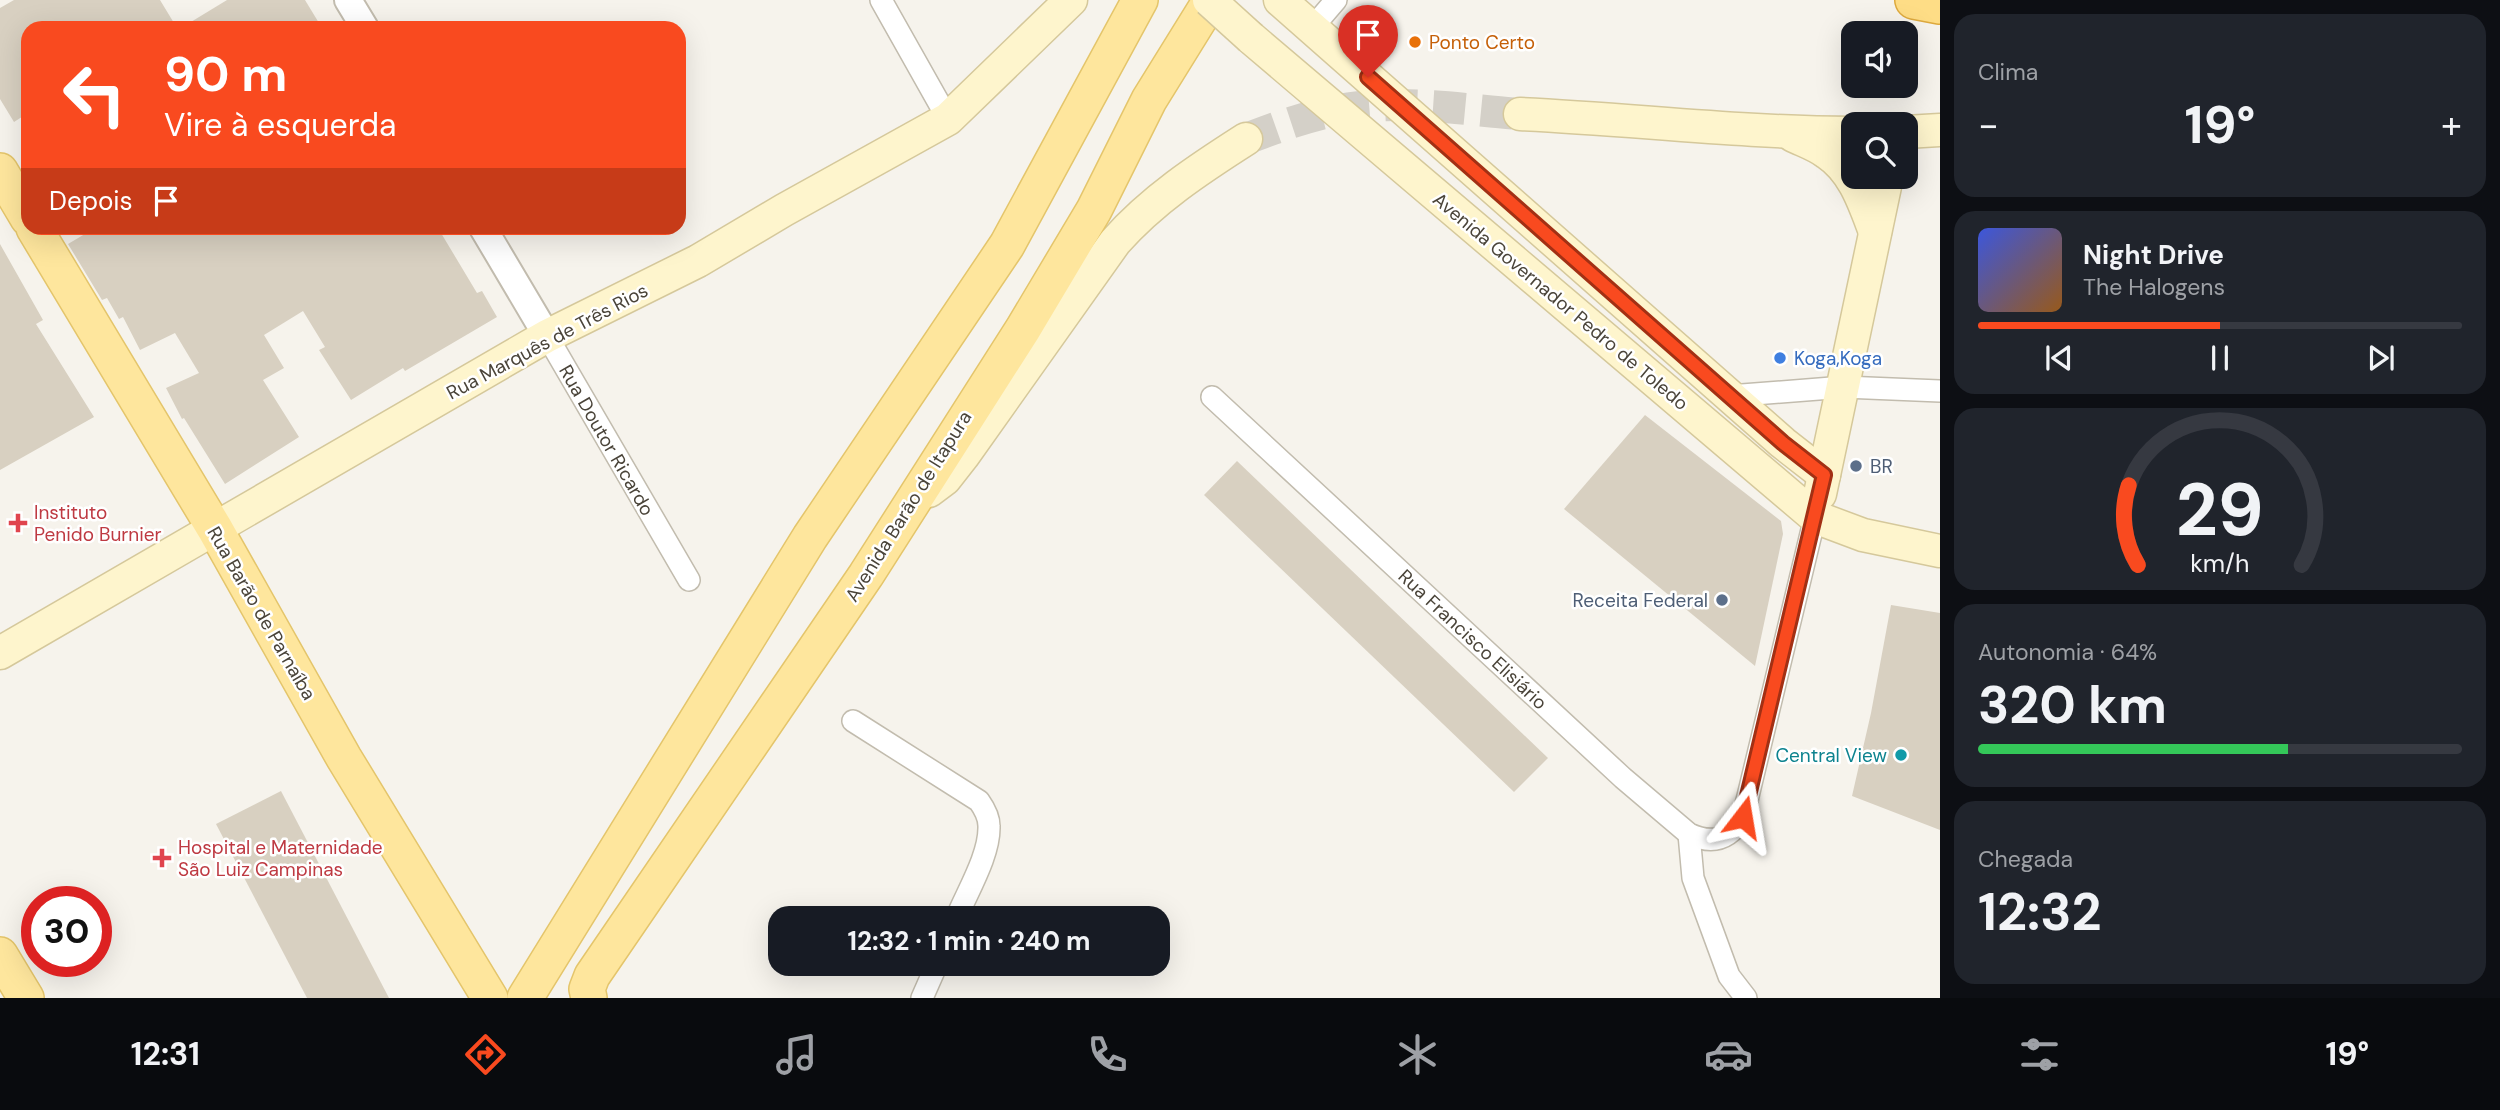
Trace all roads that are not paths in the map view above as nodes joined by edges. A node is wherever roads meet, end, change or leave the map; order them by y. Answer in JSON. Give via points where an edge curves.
{"nodes":[{"id":1,"x":348,"y":0,"type":"edge"},
{"id":2,"x":881,"y":0,"type":"edge"},
{"id":3,"x":1071,"y":0,"type":"edge"},
{"id":4,"x":1140,"y":0,"type":"edge"},
{"id":5,"x":1210,"y":0,"type":"edge"},
{"id":6,"x":1280,"y":0,"type":"edge"},
{"id":7,"x":1336,"y":0,"type":"edge"},
{"id":8,"x":1914,"y":0,"type":"edge"},
{"id":9,"x":1940,"y":5,"type":"edge"},
{"id":10,"x":361,"y":21,"type":"edge"},
{"id":11,"x":1312,"y":27,"type":"junction"},
{"id":12,"x":1520,"y":114,"type":"tunnel mouth"},
{"id":13,"x":948,"y":119,"type":"junction"},
{"id":14,"x":1940,"y":130,"type":"edge"},
{"id":15,"x":1918,"y":131,"type":"edge"},
{"id":16,"x":1788,"y":133,"type":"junction"},
{"id":17,"x":1841,"y":133,"type":"edge"},
{"id":18,"x":1246,"y":139,"type":"tunnel mouth"},
{"id":19,"x":0,"y":171,"type":"edge"},
{"id":20,"x":1884,"y":189,"type":"edge"},
{"id":21,"x":21,"y":206,"type":"edge"},
{"id":22,"x":1875,"y":232,"type":"junction"},
{"id":23,"x":38,"y":235,"type":"edge"},
{"id":24,"x":487,"y":235,"type":"edge"},
{"id":25,"x":547,"y":336,"type":"junction"},
{"id":26,"x":1844,"y":387,"type":"junction"},
{"id":27,"x":1940,"y":391,"type":"edge"},
{"id":28,"x":1729,"y":396,"type":"junction"},
{"id":29,"x":1212,"y":397,"type":"dead end"},
{"id":30,"x":1824,"y":475,"type":"junction"},
{"id":31,"x":912,"y":500,"type":"junction"},
{"id":32,"x":1815,"y":517,"type":"junction"},
{"id":33,"x":215,"y":529,"type":"junction"},
{"id":34,"x":1940,"y":551,"type":"edge"},
{"id":35,"x":689,"y":580,"type":"dead end"},
{"id":36,"x":0,"y":653,"type":"edge"},
{"id":37,"x":853,"y":721,"type":"dead end"},
{"id":38,"x":1689,"y":834,"type":"junction"},
{"id":39,"x":962,"y":906,"type":"edge"},
{"id":40,"x":932,"y":976,"type":"edge"},
{"id":41,"x":490,"y":998,"type":"edge"},
{"id":42,"x":525,"y":998,"type":"edge"},
{"id":43,"x":589,"y":998,"type":"edge"},
{"id":44,"x":922,"y":998,"type":"edge"},
{"id":45,"x":1746,"y":998,"type":"edge"}],
"edges":[{"from":1,"to":10,"type":"street"},
{"from":2,"to":13,"type":"street"},
{"from":3,"to":13,"type":"main road","name":"Rua Marquês de Três Rios"},
{"from":4,"to":42,"type":"main road","via":[[1007,245],[810,537]]},
{"from":5,"to":31,"type":"main road","name":"Avenida Barão de Itapura","via":[[1149,100],[1075,244]]},
{"from":5,"to":32,"type":"main road","name":"Avenida Governador Pedro de Toledo","bridge":true},
{"from":6,"to":11,"type":"main road","name":"Avenida Governador Pedro de Toledo"},
{"from":7,"to":11,"type":"street"},
{"from":8,"to":9,"type":"highway"},
{"from":11,"to":28,"type":"main road","name":"Avenida Governador Pedro de Toledo"},
{"from":12,"to":16,"type":"main road"},
{"from":13,"to":25,"type":"main road","name":"Rua Marquês de Três Rios","via":[[698,261]]},
{"from":14,"to":15,"type":"main road"},
{"from":16,"to":17,"type":"main road"},
{"from":16,"to":22,"type":"main road","via":[[1842,165],[1861,195]]},
{"from":18,"to":31,"type":"main road","via":[[1137,218],[1115,242],[963,456],[935,487]]},
{"from":19,"to":21,"type":"main road"},
{"from":20,"to":22,"type":"main road"},
{"from":22,"to":26,"type":"main road"},
{"from":23,"to":33,"type":"main road","name":"Rua Barão de Parnaíba"},
{"from":24,"to":25,"type":"street","name":"Rua Doutor Ricardo"},
{"from":25,"to":33,"type":"main road","name":"Rua Marquês de Três Rios"},
{"from":25,"to":35,"type":"street","name":"Rua Doutor Ricardo"},
{"from":26,"to":27,"type":"street"},
{"from":26,"to":28,"type":"street"},
{"from":26,"to":30,"type":"main road"},
{"from":28,"to":30,"type":"main road","name":"Avenida Governador Pedro de Toledo"},
{"from":29,"to":38,"type":"street","name":"Rua Francisco Elisiário"},
{"from":30,"to":32,"type":"main road"},
{"from":31,"to":43,"type":"main road","name":"Avenida Barão de Itapura","via":[[866,575],[592,976]]},
{"from":32,"to":34,"type":"main road","name":"Avenida Governador Pedro de Toledo","via":[[1863,535]]},
{"from":32,"to":38,"type":"street","via":[[1743,817],[1727,836],[1706,839]]},
{"from":33,"to":36,"type":"main road","name":"Rua Marquês de Três Rios"},
{"from":33,"to":41,"type":"main road","name":"Rua Barão de Parnaíba","via":[[344,758]]},
{"from":37,"to":39,"type":"street","via":[[979,801],[985,811],[987,846]]},
{"from":38,"to":45,"type":"street","via":[[1693,878],[1730,976]]},
{"from":40,"to":44,"type":"street"}]}
